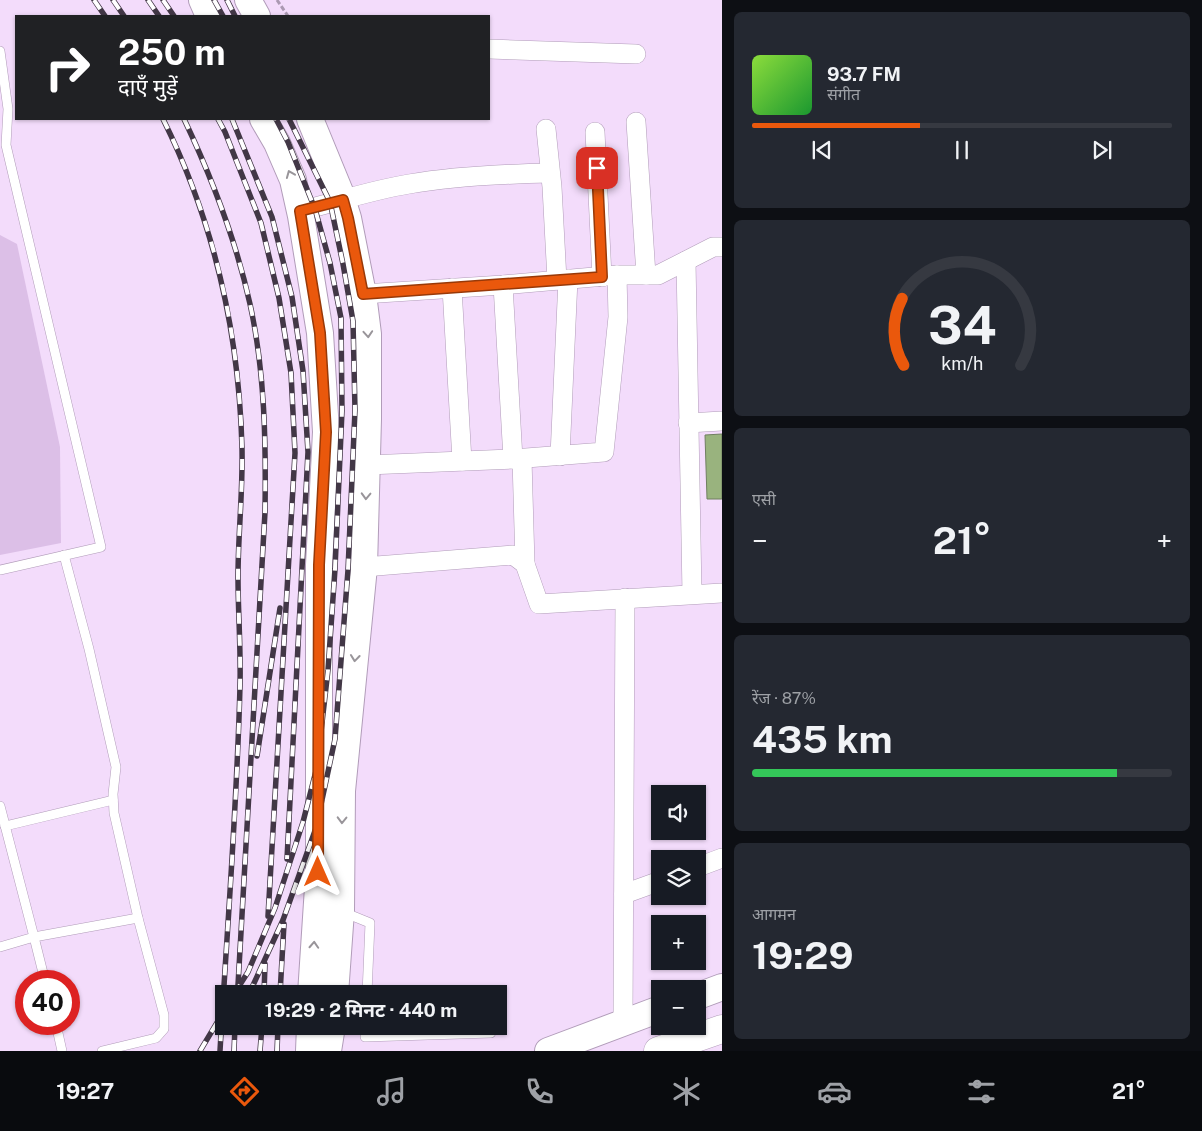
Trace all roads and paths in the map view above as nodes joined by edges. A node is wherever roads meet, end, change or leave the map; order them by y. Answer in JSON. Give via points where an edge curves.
{"nodes":[{"id":1,"x":202,"y":0,"type":"edge"},
{"id":2,"x":248,"y":0,"type":"edge"},
{"id":3,"x":277,"y":0,"type":"edge"},
{"id":4,"x":209,"y":15,"type":"edge"},
{"id":5,"x":256,"y":15,"type":"edge"},
{"id":6,"x":287,"y":15,"type":"edge"},
{"id":7,"x":490,"y":49,"type":"edge"},
{"id":8,"x":0,"y":51,"type":"edge"},
{"id":9,"x":636,"y":54,"type":"dead end"},
{"id":10,"x":264,"y":120,"type":"edge"},
{"id":11,"x":310,"y":120,"type":"edge"},
{"id":12,"x":636,"y":122,"type":"dead end"},
{"id":13,"x":546,"y":129,"type":"dead end"},
{"id":14,"x":595,"y":132,"type":"dead end"},
{"id":15,"x":3,"y":146,"type":"edge"},
{"id":16,"x":550,"y":173,"type":"junction"},
{"id":17,"x":343,"y":200,"type":"junction"},
{"id":18,"x":300,"y":211,"type":"junction"},
{"id":19,"x":722,"y":247,"type":"edge"},
{"id":20,"x":686,"y":261,"type":"junction"},
{"id":21,"x":646,"y":275,"type":"junction"},
{"id":22,"x":609,"y":276,"type":"junction"},
{"id":23,"x":562,"y":280,"type":"junction"},
{"id":24,"x":503,"y":284,"type":"junction"},
{"id":25,"x":452,"y":288,"type":"junction"},
{"id":26,"x":363,"y":294,"type":"junction"},
{"id":27,"x":722,"y":421,"type":"edge"},
{"id":28,"x":688,"y":423,"type":"junction"},
{"id":29,"x":560,"y":456,"type":"junction"},
{"id":30,"x":517,"y":459,"type":"junction"},
{"id":31,"x":462,"y":462,"type":"junction"},
{"id":32,"x":367,"y":465,"type":"junction"},
{"id":33,"x":64,"y":555,"type":"junction"},
{"id":34,"x":525,"y":564,"type":"junction"},
{"id":35,"x":364,"y":567,"type":"junction"},
{"id":36,"x":0,"y":570,"type":"edge"},
{"id":37,"x":722,"y":592,"type":"edge"},
{"id":38,"x":692,"y":594,"type":"junction"},
{"id":39,"x":625,"y":598,"type":"junction"},
{"id":40,"x":113,"y":800,"type":"junction"},
{"id":41,"x":0,"y":806,"type":"edge"},
{"id":42,"x":3,"y":822,"type":"edge"},
{"id":43,"x":722,"y":858,"type":"edge"},
{"id":44,"x":706,"y":864,"type":"edge"},
{"id":45,"x":651,"y":884,"type":"edge"},
{"id":46,"x":624,"y":894,"type":"junction"},
{"id":47,"x":340,"y":911,"type":"junction"},
{"id":48,"x":138,"y":918,"type":"junction"},
{"id":49,"x":34,"y":937,"type":"junction"},
{"id":50,"x":0,"y":947,"type":"edge"},
{"id":51,"x":42,"y":970,"type":"edge"},
{"id":52,"x":312,"y":985,"type":"edge"},
{"id":53,"x":336,"y":985,"type":"edge"},
{"id":54,"x":367,"y":985,"type":"edge"},
{"id":55,"x":722,"y":987,"type":"edge"},
{"id":56,"x":706,"y":993,"type":"edge"},
{"id":57,"x":651,"y":1012,"type":"edge"},
{"id":58,"x":623,"y":1022,"type":"junction"},
{"id":59,"x":722,"y":1029,"type":"edge"},
{"id":60,"x":58,"y":1035,"type":"edge"},
{"id":61,"x":310,"y":1035,"type":"edge"},
{"id":62,"x":331,"y":1035,"type":"edge"},
{"id":63,"x":366,"y":1035,"type":"edge"},
{"id":64,"x":428,"y":1035,"type":"edge"},
{"id":65,"x":62,"y":1051,"type":"edge"},
{"id":66,"x":102,"y":1051,"type":"edge"},
{"id":67,"x":310,"y":1051,"type":"edge"},
{"id":68,"x":328,"y":1051,"type":"edge"},
{"id":69,"x":548,"y":1051,"type":"edge"},
{"id":70,"x":658,"y":1051,"type":"edge"}],
"edges":[{"from":1,"to":4,"type":"street"},
{"from":2,"to":5,"type":"street"},
{"from":3,"to":6,"type":"path"},
{"from":7,"to":9,"type":"street"},
{"from":8,"to":15,"type":"lane","via":[[8,109]]},
{"from":18,"to":10,"type":"street","one_way":true,"via":[[293,180]]},
{"from":11,"to":17,"type":"street"},
{"from":12,"to":21,"type":"street"},
{"from":13,"to":16,"type":"street"},
{"from":14,"to":22,"type":"street"},
{"from":15,"to":33,"type":"lane","via":[[101,546]]},
{"from":16,"to":17,"type":"street","via":[[410,184]]},
{"from":16,"to":23,"type":"street"},
{"from":17,"to":18,"type":"street"},
{"from":17,"to":26,"type":"street"},
{"from":52,"to":18,"type":"street","one_way":true,"via":[[318,872],[319,565],[326,432],[320,333]]},
{"from":19,"to":20,"type":"street","via":[[712,247]]},
{"from":20,"to":21,"type":"street","via":[[658,275]]},
{"from":20,"to":28,"type":"street"},
{"from":21,"to":22,"type":"street"},
{"from":22,"to":23,"type":"street"},
{"from":22,"to":29,"type":"street","via":[[618,317],[604,452]]},
{"from":23,"to":24,"type":"street"},
{"from":23,"to":29,"type":"street"},
{"from":24,"to":25,"type":"street"},
{"from":24,"to":30,"type":"street"},
{"from":25,"to":26,"type":"street"},
{"from":25,"to":31,"type":"street"},
{"from":26,"to":32,"type":"street","one_way":true,"via":[[368,334]]},
{"from":27,"to":28,"type":"street"},
{"from":28,"to":38,"type":"street"},
{"from":29,"to":30,"type":"street"},
{"from":30,"to":31,"type":"street"},
{"from":30,"to":34,"type":"street"},
{"from":31,"to":32,"type":"street"},
{"from":32,"to":35,"type":"street","one_way":true},
{"from":33,"to":36,"type":"lane"},
{"from":33,"to":40,"type":"lane","via":[[116,767]]},
{"from":34,"to":35,"type":"street","via":[[513,555]]},
{"from":34,"to":39,"type":"street","via":[[539,604]]},
{"from":35,"to":47,"type":"street","one_way":true,"via":[[342,790]]},
{"from":37,"to":38,"type":"street"},
{"from":38,"to":39,"type":"street"},
{"from":39,"to":46,"type":"street"},
{"from":40,"to":42,"type":"lane"},
{"from":40,"to":48,"type":"lane"},
{"from":41,"to":42,"type":"lane"},
{"from":42,"to":49,"type":"lane"},
{"from":43,"to":44,"type":"street"},
{"from":45,"to":46,"type":"street"},
{"from":46,"to":58,"type":"street"},
{"from":47,"to":53,"type":"street"},
{"from":47,"to":54,"type":"lane","via":[[370,923]]},
{"from":48,"to":49,"type":"lane"},
{"from":48,"to":66,"type":"lane","via":[[164,1015],[164,1028],[156,1038]]},
{"from":49,"to":50,"type":"lane"},
{"from":49,"to":51,"type":"lane"},
{"from":55,"to":56,"type":"street"},
{"from":57,"to":58,"type":"street"},
{"from":58,"to":69,"type":"street"},
{"from":59,"to":70,"type":"highway"},
{"from":60,"to":65,"type":"lane"},
{"from":61,"to":67,"type":"street"},
{"from":62,"to":68,"type":"street"},
{"from":63,"to":64,"type":"lane"}]}
